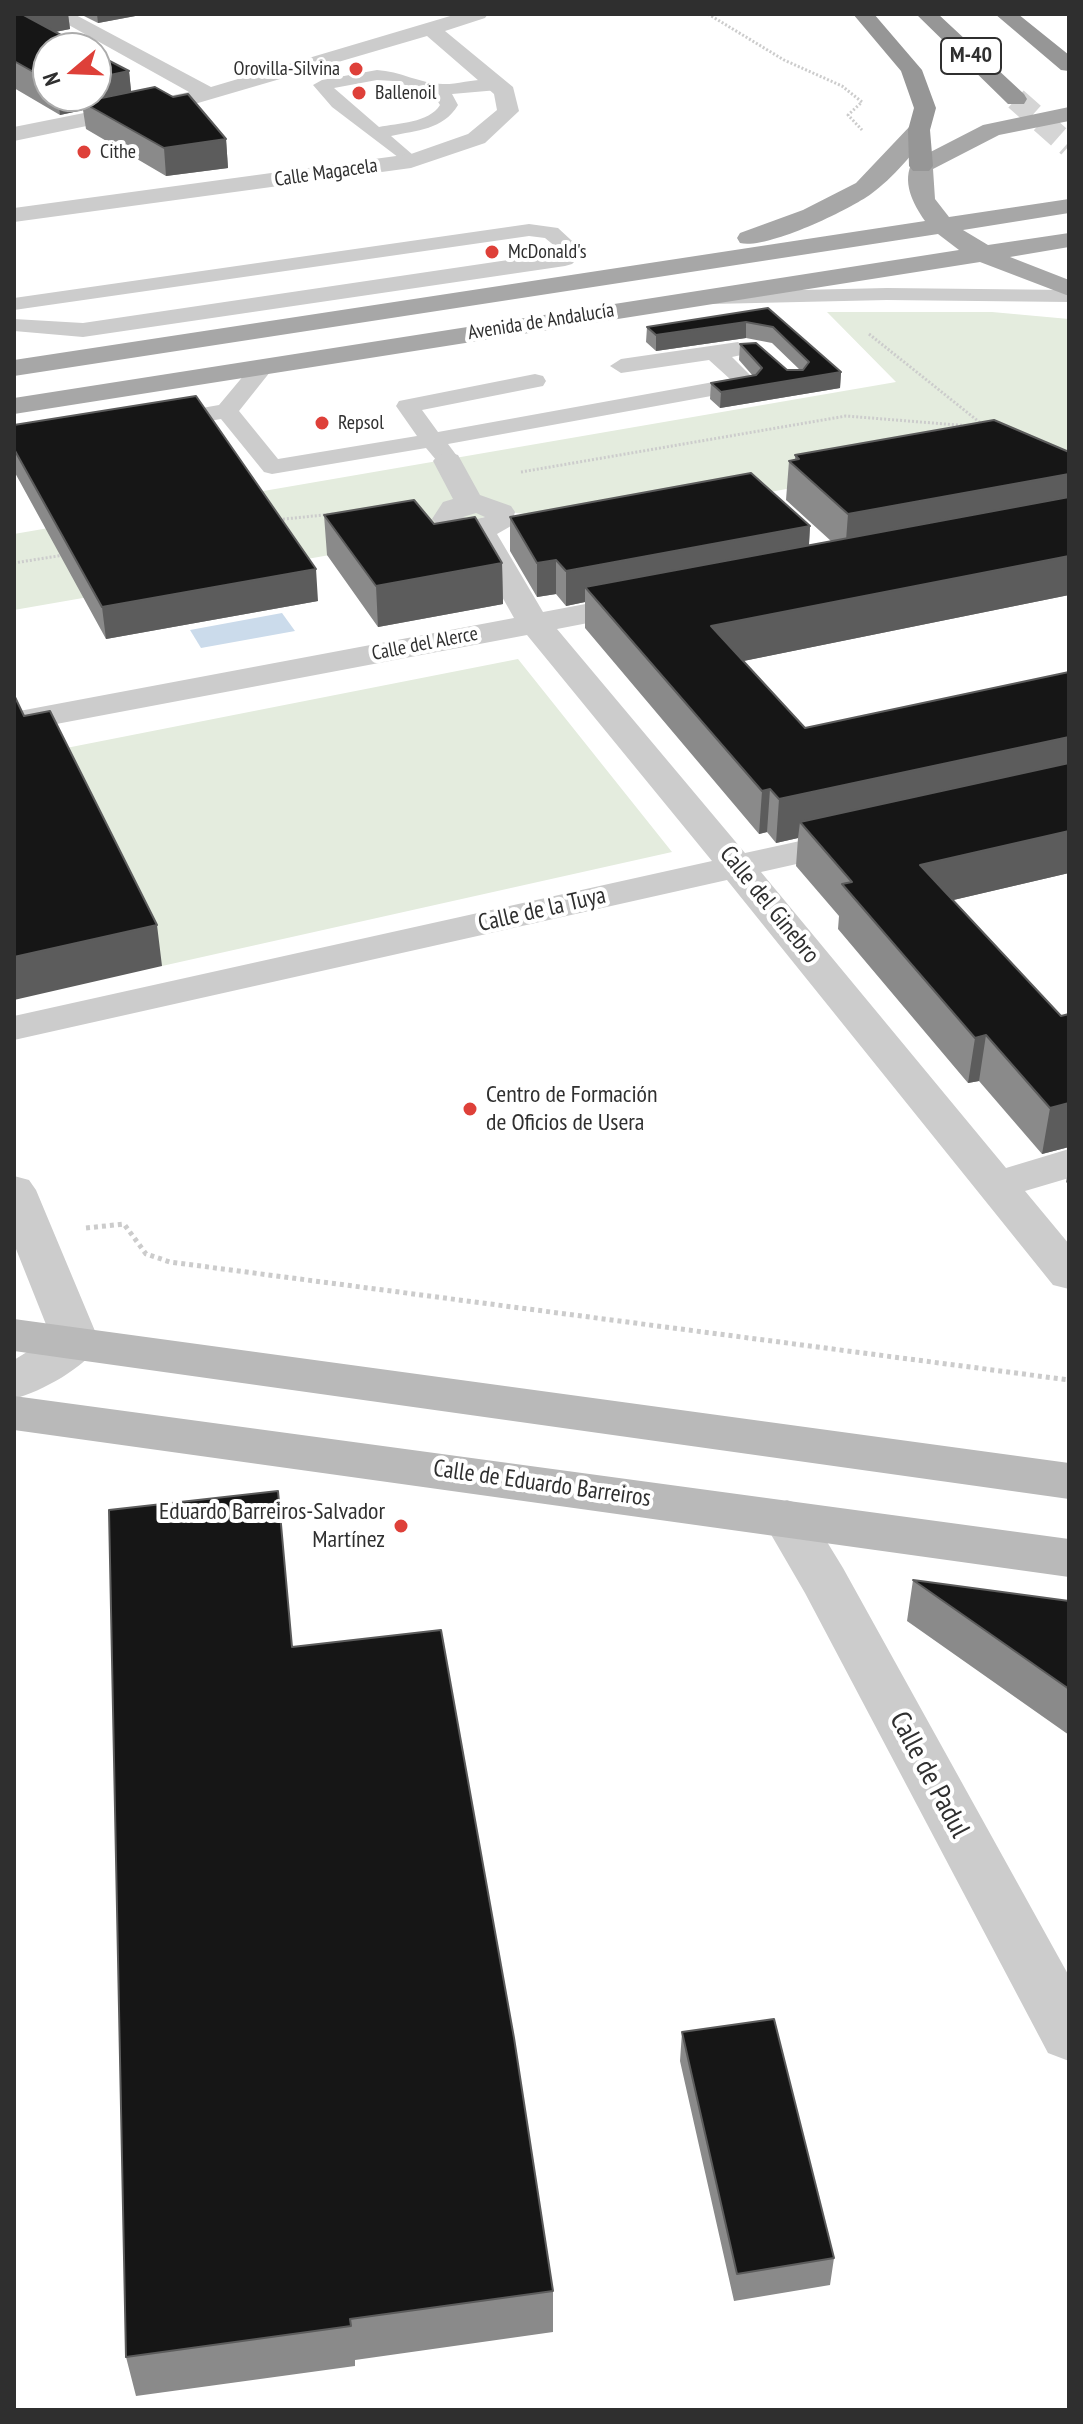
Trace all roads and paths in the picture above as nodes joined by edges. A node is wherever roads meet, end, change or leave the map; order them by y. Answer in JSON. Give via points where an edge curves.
{"nodes":[{"id":1,"x":59,"y":14,"type":"edge"},
{"id":2,"x":478,"y":14,"type":"edge"},
{"id":3,"x":708,"y":14,"type":"edge"},
{"id":4,"x":863,"y":14,"type":"edge"},
{"id":5,"x":926,"y":14,"type":"edge"},
{"id":6,"x":1005,"y":14,"type":"edge"},
{"id":7,"x":431,"y":29,"type":"junction"},
{"id":8,"x":1069,"y":65,"type":"edge"},
{"id":9,"x":498,"y":85,"type":"junction"},
{"id":10,"x":440,"y":90,"type":"junction"},
{"id":11,"x":208,"y":94,"type":"junction"},
{"id":12,"x":1016,"y":99,"type":"tunnel mouth"},
{"id":13,"x":1069,"y":114,"type":"edge"},
{"id":14,"x":919,"y":130,"type":"junction"},
{"id":15,"x":375,"y":133,"type":"junction"},
{"id":16,"x":866,"y":133,"type":"dead end"},
{"id":17,"x":14,"y":134,"type":"edge"},
{"id":18,"x":411,"y":161,"type":"junction"},
{"id":19,"x":921,"y":166,"type":"junction"},
{"id":20,"x":1069,"y":206,"type":"edge"},
{"id":21,"x":14,"y":215,"type":"edge"},
{"id":22,"x":944,"y":227,"type":"junction"},
{"id":23,"x":1069,"y":240,"type":"edge"},
{"id":24,"x":988,"y":254,"type":"junction"},
{"id":25,"x":668,"y":269,"type":"junction"},
{"id":26,"x":247,"y":271,"type":"junction"},
{"id":27,"x":1069,"y":288,"type":"edge"},
{"id":28,"x":1069,"y":296,"type":"edge"},
{"id":29,"x":694,"y":298,"type":"junction"},
{"id":30,"x":985,"y":298,"type":"junction"},
{"id":31,"x":271,"y":303,"type":"junction"},
{"id":32,"x":14,"y":304,"type":"edge"},
{"id":33,"x":1069,"y":310,"type":"edge"},
{"id":34,"x":14,"y":325,"type":"edge"},
{"id":35,"x":862,"y":328,"type":"dead end"},
{"id":36,"x":14,"y":351,"type":"edge"},
{"id":37,"x":763,"y":351,"type":"edge"},
{"id":38,"x":714,"y":352,"type":"junction"},
{"id":39,"x":86,"y":357,"type":"junction"},
{"id":40,"x":663,"y":359,"type":"junction"},
{"id":41,"x":621,"y":366,"type":"dead end"},
{"id":42,"x":263,"y":367,"type":"junction"},
{"id":43,"x":14,"y":368,"type":"edge"},
{"id":44,"x":535,"y":381,"type":"dead end"},
{"id":45,"x":699,"y":393,"type":"junction"},
{"id":46,"x":14,"y":406,"type":"edge"},
{"id":47,"x":227,"y":411,"type":"junction"},
{"id":48,"x":136,"y":426,"type":"edge"},
{"id":49,"x":457,"y":484,"type":"junction"},
{"id":50,"x":341,"y":513,"type":"edge"},
{"id":51,"x":265,"y":522,"type":"edge"},
{"id":52,"x":72,"y":554,"type":"edge"},
{"id":53,"x":14,"y":563,"type":"edge"},
{"id":54,"x":668,"y":599,"type":"edge"},
{"id":55,"x":533,"y":623,"type":"junction"},
{"id":56,"x":14,"y":722,"type":"edge"},
{"id":57,"x":890,"y":832,"type":"edge"},
{"id":58,"x":736,"y":865,"type":"junction"},
{"id":59,"x":14,"y":1028,"type":"edge"},
{"id":60,"x":1069,"y":1163,"type":"edge"},
{"id":61,"x":999,"y":1185,"type":"junction"},
{"id":62,"x":14,"y":1190,"type":"edge"},
{"id":63,"x":32,"y":1241,"type":"junction"},
{"id":64,"x":1069,"y":1274,"type":"edge"},
{"id":65,"x":14,"y":1335,"type":"edge"},
{"id":66,"x":77,"y":1343,"type":"junction"},
{"id":67,"x":1069,"y":1380,"type":"edge"},
{"id":68,"x":14,"y":1382,"type":"edge"},
{"id":69,"x":14,"y":1413,"type":"edge"},
{"id":70,"x":1069,"y":1481,"type":"edge"},
{"id":71,"x":787,"y":1519,"type":"junction"},
{"id":72,"x":1069,"y":1558,"type":"edge"},
{"id":73,"x":1069,"y":2034,"type":"edge"}],
"edges":[{"from":1,"to":11,"type":"street"},
{"from":2,"to":7,"type":"street"},
{"from":3,"to":16,"type":"path","via":[[776,56],[849,89],[862,102],[848,115]]},
{"from":4,"to":14,"type":"highway","via":[[911,70],[925,108]]},
{"from":5,"to":12,"type":"highway","number":"M-40"},
{"from":6,"to":8,"type":"highway","number":"M-40"},
{"from":7,"to":9,"type":"street"},
{"from":7,"to":11,"type":"street"},
{"from":9,"to":10,"type":"lane"},
{"from":9,"to":18,"type":"street","name":"Calle Magacela","via":[[508,111],[489,132],[445,153]]},
{"from":10,"to":15,"type":"lane","via":[[449,105],[435,119]]},
{"from":10,"to":15,"type":"lane","via":[[377,75],[322,85]]},
{"from":11,"to":17,"type":"street"},
{"from":13,"to":19,"type":"main road","via":[[1028,118],[967,137]]},
{"from":14,"to":19,"type":"highway"},
{"from":14,"to":25,"type":"main road","via":[[864,188],[812,215]]},
{"from":15,"to":18,"type":"lane"},
{"from":18,"to":21,"type":"street","name":"Calle Magacela"},
{"from":19,"to":22,"type":"main road","via":[[925,203]]},
{"from":20,"to":22,"type":"main road","name":"Avenida de Andalucía"},
{"from":22,"to":24,"type":"main road"},
{"from":22,"to":25,"type":"main road","name":"Avenida de Andalucía"},
{"from":23,"to":24,"type":"main road","name":"Avenida de Andalucía"},
{"from":24,"to":27,"type":"main road"},
{"from":24,"to":29,"type":"main road","name":"Avenida de Andalucía"},
{"from":25,"to":39,"type":"main road","name":"Avenida de Andalucía"},
{"from":26,"to":31,"type":"lane","via":[[263,274],[280,295]]},
{"from":26,"to":31,"type":"lane","via":[[529,230],[551,232],[574,252],[565,260]]},
{"from":26,"to":32,"type":"lane"},
{"from":28,"to":30,"type":"lane"},
{"from":29,"to":30,"type":"lane"},
{"from":29,"to":42,"type":"main road","name":"Avenida de Andalucía"},
{"from":30,"to":33,"type":"lane"},
{"from":31,"to":34,"type":"lane","via":[[83,330]]},
{"from":35,"to":49,"type":"path","via":[[987,428],[910,419],[820,419]]},
{"from":36,"to":39,"type":"lane"},
{"from":37,"to":38,"type":"lane"},
{"from":38,"to":40,"type":"lane"},
{"from":38,"to":45,"type":"lane","via":[[747,383]]},
{"from":39,"to":43,"type":"main road","name":"Avenida de Andalucía"},
{"from":40,"to":41,"type":"lane"},
{"from":40,"to":45,"type":"lane"},
{"from":42,"to":46,"type":"main road","name":"Avenida de Andalucía"},
{"from":42,"to":47,"type":"lane"},
{"from":44,"to":49,"type":"lane","via":[[407,406]]},
{"from":45,"to":49,"type":"lane"},
{"from":47,"to":48,"type":"lane"},
{"from":47,"to":49,"type":"lane","via":[[272,467]]},
{"from":49,"to":55,"type":"street","name":"Calle del Ginebro"},
{"from":50,"to":51,"type":"path"},
{"from":52,"to":53,"type":"path"},
{"from":54,"to":55,"type":"street","name":"Calle del Alerce"},
{"from":55,"to":56,"type":"street","name":"Calle del Alerce"},
{"from":55,"to":58,"type":"street","name":"Calle del Ginebro"},
{"from":57,"to":58,"type":"street","name":"Calle de la Tuya"},
{"from":58,"to":59,"type":"street","name":"Calle de la Tuya"},
{"from":58,"to":61,"type":"street","name":"Calle del Ginebro"},
{"from":60,"to":61,"type":"street"},
{"from":61,"to":64,"type":"street","name":"Calle del Ginebro"},
{"from":62,"to":63,"type":"street"},
{"from":63,"to":66,"type":"street"},
{"from":63,"to":67,"type":"path","via":[[122,1221],[146,1254],[170,1262]]},
{"from":65,"to":66,"type":"street"},
{"from":66,"to":68,"type":"street"},
{"from":66,"to":70,"type":"street"},
{"from":69,"to":71,"type":"street","name":"Calle de Eduardo Barreiros"},
{"from":71,"to":72,"type":"street","name":"Calle de Eduardo Barreiros"},
{"from":71,"to":73,"type":"street","name":"Calle de Padul"}]}
